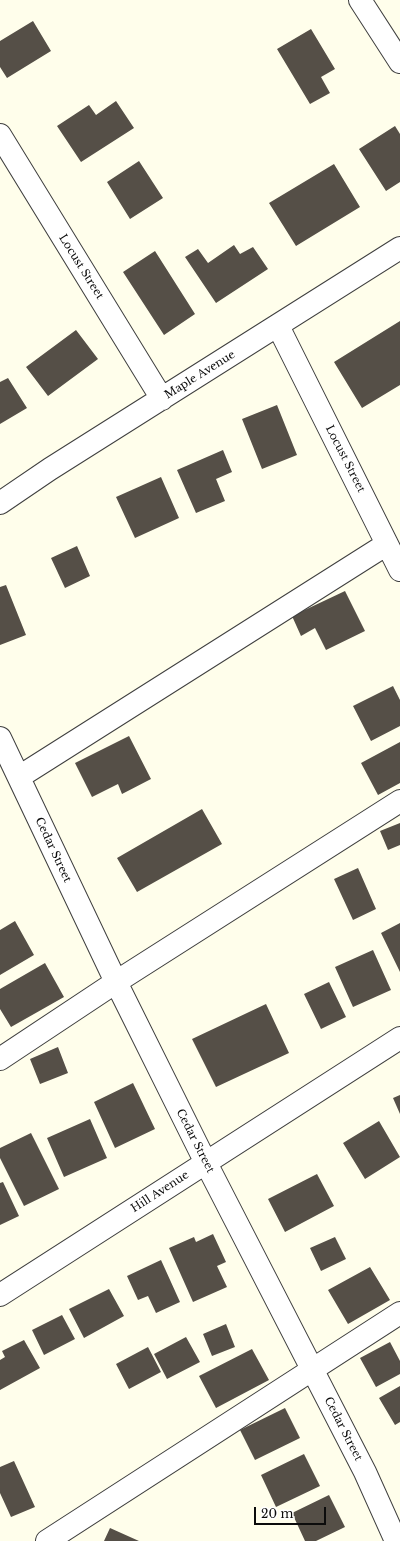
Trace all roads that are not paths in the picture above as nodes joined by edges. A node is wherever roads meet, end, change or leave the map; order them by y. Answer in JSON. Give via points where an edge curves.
{"nodes":[{"id":1,"x":360,"y":0,"type":"edge"},
{"id":2,"x":400,"y":62,"type":"edge"},
{"id":3,"x":0,"y":135,"type":"edge"},
{"id":4,"x":400,"y":248,"type":"edge"},
{"id":5,"x":278,"y":326,"type":"junction"},
{"id":6,"x":162,"y":399,"type":"junction"},
{"id":7,"x":0,"y":503,"type":"edge"},
{"id":8,"x":387,"y":544,"type":"junction"},
{"id":9,"x":400,"y":570,"type":"edge"},
{"id":10,"x":0,"y":738,"type":"edge"},
{"id":11,"x":19,"y":776,"type":"junction"},
{"id":12,"x":400,"y":801,"type":"edge"},
{"id":13,"x":116,"y":982,"type":"junction"},
{"id":14,"x":400,"y":1038,"type":"edge"},
{"id":15,"x":0,"y":1059,"type":"edge"},
{"id":16,"x":206,"y":1163,"type":"junction"},
{"id":17,"x":0,"y":1295,"type":"edge"},
{"id":18,"x":400,"y":1313,"type":"edge"},
{"id":19,"x":312,"y":1370,"type":"junction"},
{"id":20,"x":46,"y":1541,"type":"edge"},
{"id":21,"x":396,"y":1541,"type":"edge"}],
"edges":[{"from":1,"to":2,"type":"street"},
{"from":3,"to":6,"type":"street","name":"Locust Street"},
{"from":4,"to":5,"type":"street","name":"Maple Avenue"},
{"from":5,"to":6,"type":"street","name":"Maple Avenue"},
{"from":5,"to":8,"type":"street","name":"Locust Street"},
{"from":6,"to":7,"type":"street","name":"Maple Avenue"},
{"from":8,"to":9,"type":"street","name":"Locust Street"},
{"from":8,"to":11,"type":"street"},
{"from":10,"to":11,"type":"street","name":"Cedar Street"},
{"from":11,"to":13,"type":"street","name":"Cedar Street"},
{"from":12,"to":13,"type":"street"},
{"from":13,"to":15,"type":"street"},
{"from":13,"to":16,"type":"street","name":"Cedar Street"},
{"from":14,"to":16,"type":"street","name":"Hill Avenue"},
{"from":16,"to":17,"type":"street","name":"Hill Avenue"},
{"from":16,"to":19,"type":"street","name":"Cedar Street"},
{"from":18,"to":19,"type":"street"},
{"from":19,"to":20,"type":"street"},
{"from":19,"to":21,"type":"street","name":"Cedar Street"}]}
